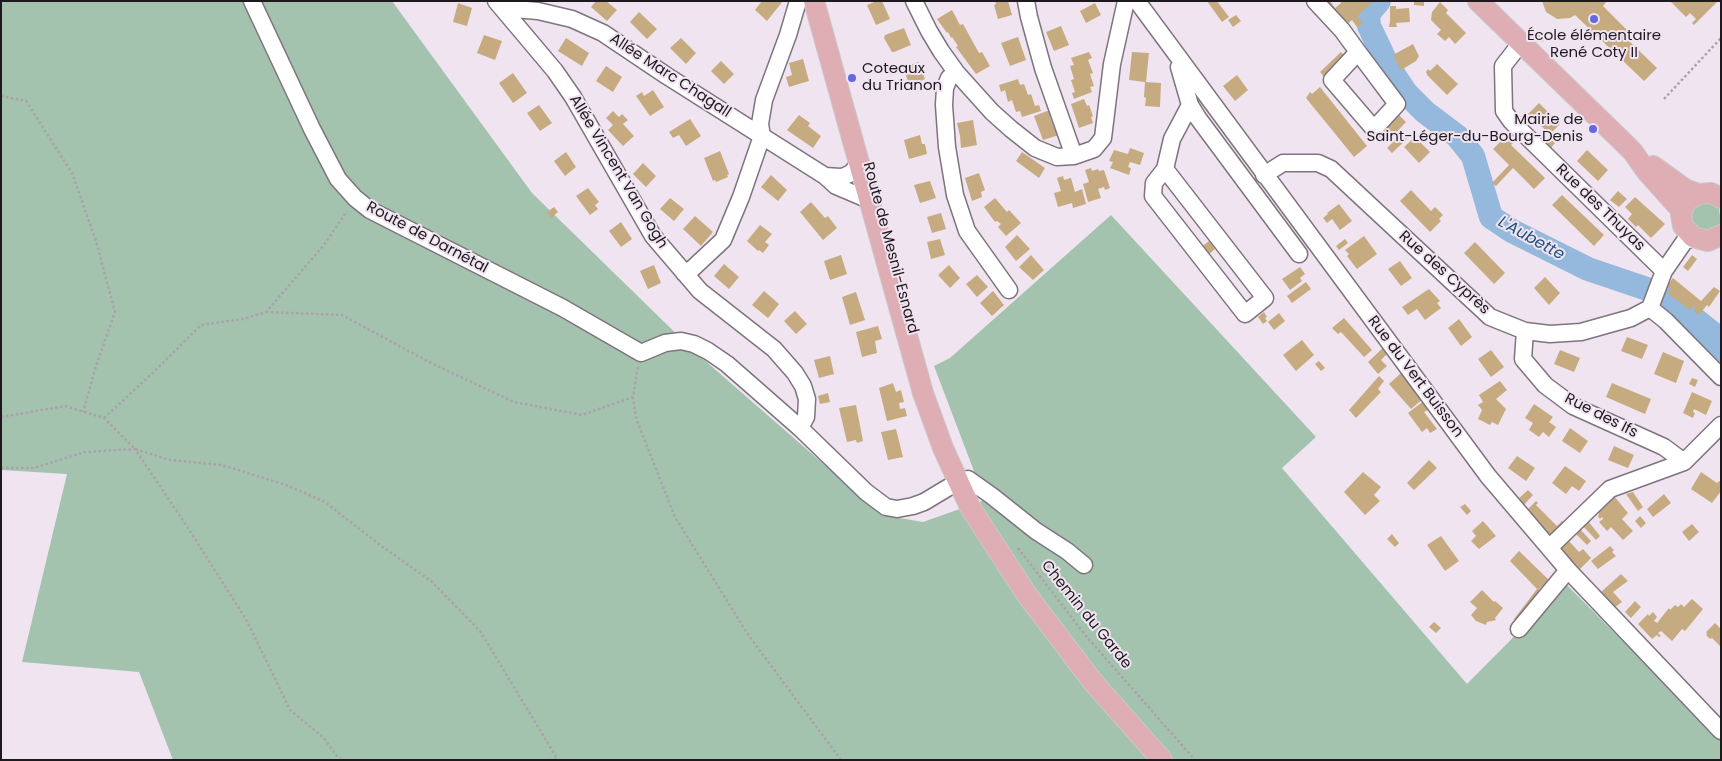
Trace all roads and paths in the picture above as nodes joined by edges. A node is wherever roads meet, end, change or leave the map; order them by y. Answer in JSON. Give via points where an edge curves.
{"nodes":[{"id":1,"x":252,"y":1,"type":"edge"},
{"id":2,"x":798,"y":1,"type":"edge"},
{"id":3,"x":814,"y":1,"type":"edge"},
{"id":4,"x":824,"y":1,"type":"edge"},
{"id":5,"x":914,"y":1,"type":"edge"},
{"id":6,"x":1026,"y":1,"type":"edge"},
{"id":7,"x":1126,"y":1,"type":"edge"},
{"id":8,"x":1137,"y":1,"type":"edge"},
{"id":9,"x":1315,"y":1,"type":"edge"},
{"id":10,"x":1478,"y":1,"type":"edge"},
{"id":11,"x":499,"y":5,"type":"edge"},
{"id":12,"x":1721,"y":38,"type":"edge"},
{"id":13,"x":1521,"y":43,"type":"junction"},
{"id":14,"x":1358,"y":52,"type":"dead end"},
{"id":15,"x":1174,"y":53,"type":"junction"},
{"id":16,"x":956,"y":72,"type":"junction"},
{"id":17,"x":1,"y":96,"type":"edge"},
{"id":18,"x":1664,"y":99,"type":"dead end"},
{"id":19,"x":1190,"y":105,"type":"junction"},
{"id":20,"x":762,"y":136,"type":"junction"},
{"id":21,"x":1633,"y":152,"type":"junction"},
{"id":22,"x":1074,"y":156,"type":"junction"},
{"id":23,"x":859,"y":164,"type":"junction"},
{"id":24,"x":1165,"y":169,"type":"junction"},
{"id":25,"x":1264,"y":175,"type":"junction"},
{"id":26,"x":825,"y":176,"type":"junction"},
{"id":27,"x":1698,"y":194,"type":"junction"},
{"id":28,"x":1720,"y":197,"type":"edge"},
{"id":29,"x":355,"y":198,"type":"junction"},
{"id":30,"x":869,"y":200,"type":"junction"},
{"id":31,"x":1682,"y":211,"type":"junction"},
{"id":32,"x":1711,"y":241,"type":"edge"},
{"id":33,"x":1299,"y":254,"type":"dead end"},
{"id":34,"x":1664,"y":271,"type":"junction"},
{"id":35,"x":684,"y":273,"type":"junction"},
{"id":36,"x":1009,"y":290,"type":"dead end"},
{"id":37,"x":1650,"y":308,"type":"junction"},
{"id":38,"x":266,"y":312,"type":"junction"},
{"id":39,"x":1525,"y":331,"type":"junction"},
{"id":40,"x":641,"y":353,"type":"junction"},
{"id":41,"x":1721,"y":377,"type":"edge"},
{"id":42,"x":632,"y":398,"type":"junction"},
{"id":43,"x":83,"y":412,"type":"junction"},
{"id":44,"x":1,"y":417,"type":"edge"},
{"id":45,"x":104,"y":418,"type":"junction"},
{"id":46,"x":1721,"y":425,"type":"edge"},
{"id":47,"x":800,"y":428,"type":"junction"},
{"id":48,"x":135,"y":449,"type":"junction"},
{"id":49,"x":1684,"y":462,"type":"junction"},
{"id":50,"x":1,"y":468,"type":"edge"},
{"id":51,"x":963,"y":481,"type":"junction"},
{"id":52,"x":1017,"y":547,"type":"dead end"},
{"id":53,"x":1549,"y":548,"type":"junction"},
{"id":54,"x":1084,"y":564,"type":"dead end"},
{"id":55,"x":1568,"y":570,"type":"junction"},
{"id":56,"x":1519,"y":629,"type":"dead end"},
{"id":57,"x":1721,"y":731,"type":"edge"},
{"id":58,"x":558,"y":759,"type":"edge"},
{"id":59,"x":340,"y":760,"type":"edge"},
{"id":60,"x":549,"y":760,"type":"edge"},
{"id":61,"x":841,"y":760,"type":"edge"},
{"id":62,"x":1162,"y":760,"type":"edge"},
{"id":63,"x":1195,"y":760,"type":"edge"}],
"edges":[{"from":1,"to":29,"type":"street","name":"Route de Darnétal","via":[[338,179]]},
{"from":2,"to":20,"type":"street","via":[[764,100],[760,124]]},
{"from":3,"to":23,"type":"main road","name":"Route de Mesnil-Esnard"},
{"from":4,"to":51,"type":"main road","name":"Route de Mesnil-Esnard","via":[[930,392]]},
{"from":5,"to":16,"type":"street"},
{"from":6,"to":22,"type":"street","via":[[1043,68]]},
{"from":7,"to":22,"type":"street","via":[[1112,64],[1103,138],[1097,147]]},
{"from":8,"to":15,"type":"street","name":"Rue du Vert Buisson"},
{"from":9,"to":14,"type":"street"},
{"from":10,"to":13,"type":"main road"},
{"from":11,"to":20,"type":"street","name":"Allée Marc Chagall","via":[[572,19],[603,33]]},
{"from":11,"to":35,"type":"street","name":"Allée Vincent Van Gogh","via":[[573,97],[653,236]]},
{"from":12,"to":18,"type":"path"},
{"from":13,"to":21,"type":"main road"},
{"from":13,"to":34,"type":"street","name":"Rue des Thuyas","via":[[1503,66],[1504,111]]},
{"from":15,"to":19,"type":"street"},
{"from":15,"to":25,"type":"street","name":"Rue du Vert Buisson"},
{"from":16,"to":22,"type":"street","via":[[992,112],[1035,148],[1057,158]]},
{"from":16,"to":36,"type":"street","via":[[945,88],[944,105],[954,195],[967,231]]},
{"from":17,"to":43,"type":"path","via":[[26,101],[72,173],[96,241],[115,312]]},
{"from":19,"to":24,"type":"street","via":[[1172,139]]},
{"from":19,"to":33,"type":"street"},
{"from":20,"to":26,"type":"street","name":"Allée Marc Chagall"},
{"from":20,"to":35,"type":"street","via":[[723,240]]},
{"from":21,"to":27,"type":"main road","via":[[1685,189]]},
{"from":21,"to":31,"type":"main road"},
{"from":23,"to":26,"type":"street","via":[[845,176]]},
{"from":23,"to":30,"type":"main road","name":"Route de Mesnil-Esnard"},
{"from":24,"to":24,"type":"street","via":[[1154,183],[1153,196],[1244,314],[1265,298]]},
{"from":25,"to":39,"type":"street","name":"Rue des Cyprès","via":[[1283,163],[1318,163],[1331,168],[1490,316]]},
{"from":25,"to":53,"type":"street","name":"Rue du Vert Buisson","via":[[1488,476]]},
{"from":26,"to":30,"type":"street","name":"Allée Marc Chagall","via":[[836,186]]},
{"from":27,"to":28,"type":"main road"},
{"from":27,"to":31,"type":"main road","via":[[1688,200]]},
{"from":29,"to":38,"type":"path","via":[[324,245]]},
{"from":29,"to":40,"type":"street","name":"Route de Darnétal","via":[[390,221],[563,308]]},
{"from":30,"to":51,"type":"main road","name":"Route de Mesnil-Esnard","via":[[923,394],[943,448]]},
{"from":31,"to":32,"type":"main road","via":[[1683,226]]},
{"from":32,"to":34,"type":"street","via":[[1684,242]]},
{"from":34,"to":37,"type":"street"},
{"from":35,"to":47,"type":"street","name":"Allée Vincent Van Gogh","via":[[700,291],[774,349],[795,373],[807,399],[806,417]]},
{"from":37,"to":39,"type":"street","name":"Rue des Cyprès","via":[[1631,318],[1581,332],[1550,334]]},
{"from":37,"to":41,"type":"street"},
{"from":38,"to":42,"type":"path","via":[[342,315],[431,363],[514,402],[582,416]]},
{"from":38,"to":45,"type":"path","via":[[244,319],[201,325]]},
{"from":39,"to":49,"type":"street","name":"Rue des Ifs","via":[[1523,359],[1545,385],[1573,406],[1664,446]]},
{"from":40,"to":42,"type":"path"},
{"from":40,"to":47,"type":"street","via":[[657,345],[674,342],[688,342],[700,347],[727,364]]},
{"from":42,"to":61,"type":"path","via":[[636,418],[675,517],[747,633]]},
{"from":43,"to":44,"type":"path","via":[[65,406]]},
{"from":43,"to":45,"type":"path"},
{"from":45,"to":48,"type":"path"},
{"from":46,"to":49,"type":"street"},
{"from":47,"to":51,"type":"street","via":[[886,507],[913,506]]},
{"from":48,"to":50,"type":"path","via":[[85,452],[34,468]]},
{"from":48,"to":58,"type":"path","via":[[170,460],[222,465],[286,485],[325,502],[431,581],[480,631]]},
{"from":48,"to":59,"type":"path","via":[[247,621],[290,710],[323,737]]},
{"from":49,"to":53,"type":"street","via":[[1610,489]]},
{"from":51,"to":54,"type":"street","via":[[992,496]]},
{"from":51,"to":62,"type":"main road","via":[[1026,595],[1072,657]]},
{"from":52,"to":63,"type":"path","name":"Chemin du Garde","via":[[1086,636]]},
{"from":53,"to":55,"type":"street","name":"Rue du Vert Buisson"},
{"from":55,"to":56,"type":"street"},
{"from":55,"to":57,"type":"street","name":"Rue du Vert Buisson"},
{"from":58,"to":60,"type":"path"}]}
